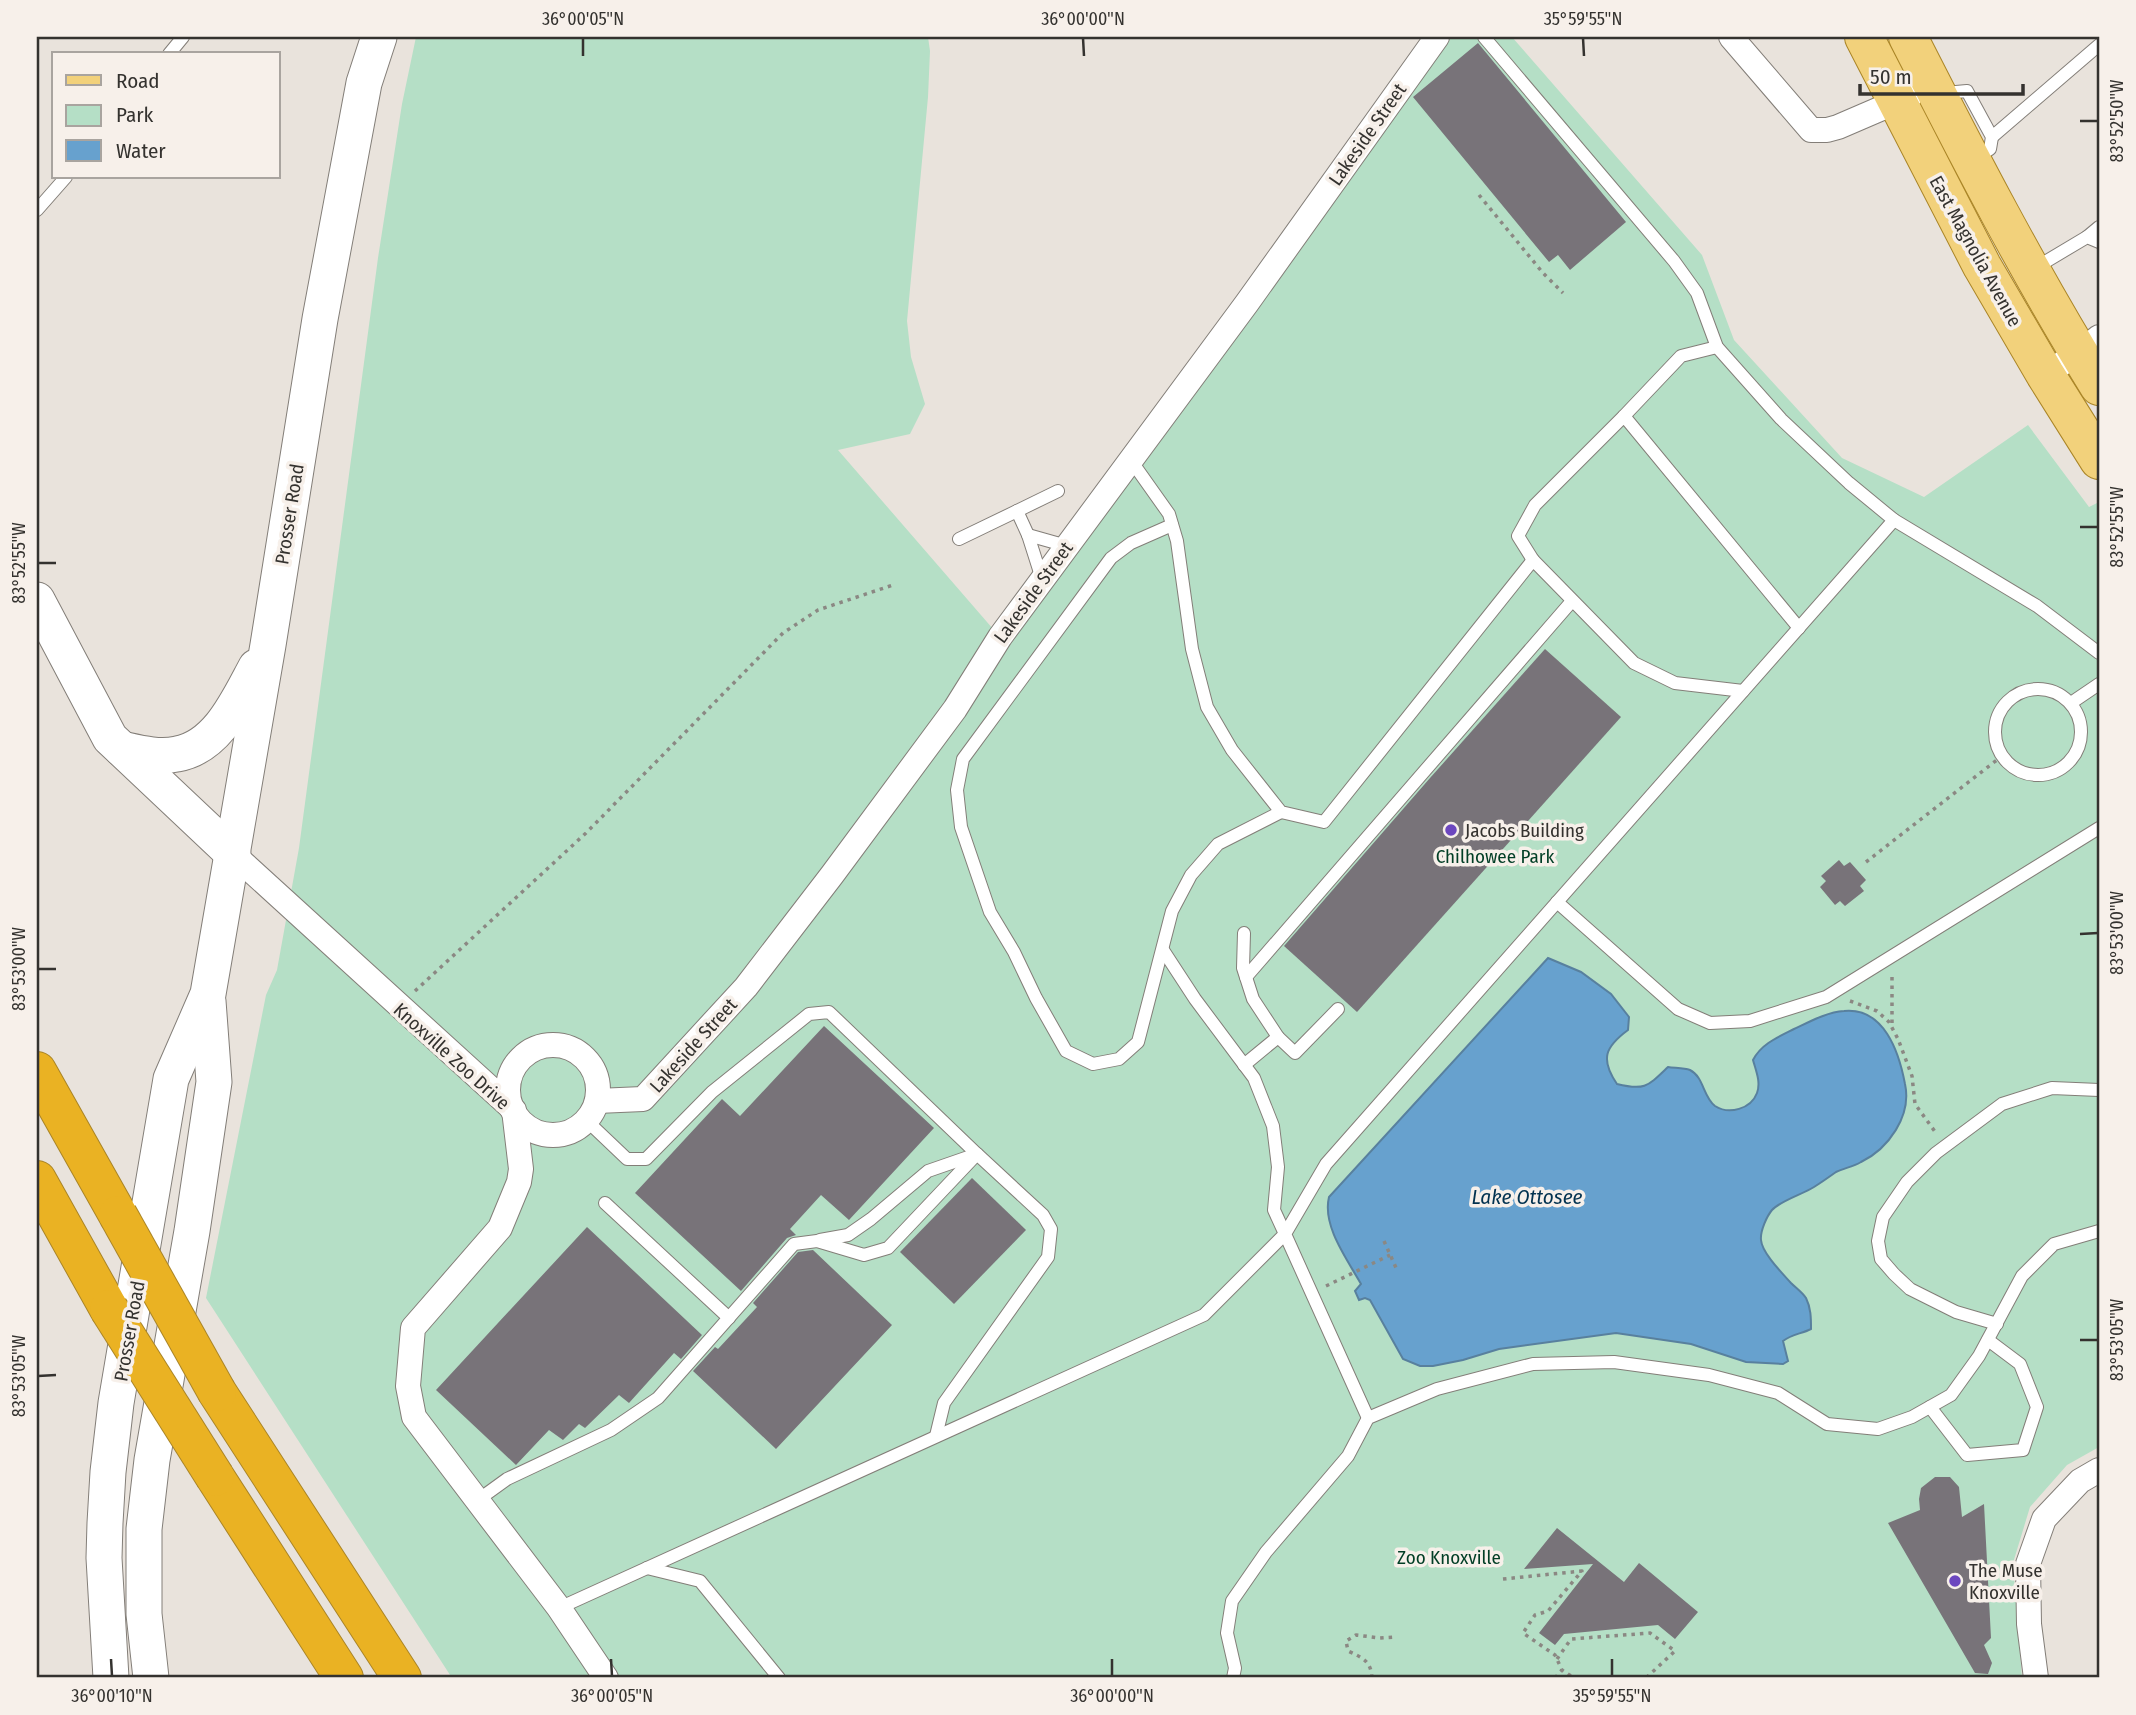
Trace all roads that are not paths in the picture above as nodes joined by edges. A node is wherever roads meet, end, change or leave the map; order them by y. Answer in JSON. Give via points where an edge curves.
{"nodes":[{"id":1,"x":183,"y":37,"type":"edge"},
{"id":2,"x":379,"y":37,"type":"edge"},
{"id":3,"x":1437,"y":37,"type":"edge"},
{"id":4,"x":1484,"y":37,"type":"edge"},
{"id":5,"x":1731,"y":37,"type":"edge"},
{"id":6,"x":1864,"y":37,"type":"edge"},
{"id":7,"x":1908,"y":37,"type":"edge"},
{"id":8,"x":2099,"y":45,"type":"edge"},
{"id":9,"x":171,"y":52,"type":"edge"},
{"id":10,"x":1936,"y":92,"type":"junction"},
{"id":11,"x":1898,"y":103,"type":"junction"},
{"id":12,"x":1982,"y":149,"type":"junction"},
{"id":13,"x":65,"y":178,"type":"edge"},
{"id":14,"x":37,"y":210,"type":"edge"},
{"id":15,"x":2099,"y":227,"type":"edge"},
{"id":16,"x":2093,"y":239,"type":"edge"},
{"id":17,"x":2030,"y":271,"type":"junction"},
{"id":18,"x":2089,"y":345,"type":"edge"},
{"id":19,"x":1717,"y":347,"type":"junction"},
{"id":20,"x":2045,"y":374,"type":"junction"},
{"id":21,"x":2099,"y":386,"type":"edge"},
{"id":22,"x":1624,"y":416,"type":"junction"},
{"id":23,"x":1130,"y":459,"type":"junction"},
{"id":24,"x":2099,"y":460,"type":"edge"},
{"id":25,"x":1058,"y":491,"type":"dead end"},
{"id":26,"x":1017,"y":511,"type":"junction"},
{"id":27,"x":1894,"y":520,"type":"junction"},
{"id":28,"x":1172,"y":525,"type":"junction"},
{"id":29,"x":1028,"y":535,"type":"junction"},
{"id":30,"x":959,"y":538,"type":"dead end"},
{"id":31,"x":1066,"y":546,"type":"junction"},
{"id":32,"x":1534,"y":560,"type":"junction"},
{"id":33,"x":1042,"y":580,"type":"junction"},
{"id":34,"x":37,"y":600,"type":"edge"},
{"id":35,"x":1572,"y":601,"type":"junction"},
{"id":36,"x":1799,"y":628,"type":"junction"},
{"id":37,"x":268,"y":645,"type":"junction"},
{"id":38,"x":2099,"y":653,"type":"edge"},
{"id":39,"x":2099,"y":684,"type":"edge"},
{"id":40,"x":1744,"y":691,"type":"junction"},
{"id":41,"x":2071,"y":704,"type":"junction"},
{"id":42,"x":122,"y":750,"type":"junction"},
{"id":43,"x":1282,"y":812,"type":"junction"},
{"id":44,"x":2099,"y":828,"type":"edge"},
{"id":45,"x":233,"y":854,"type":"junction"},
{"id":46,"x":1557,"y":902,"type":"junction"},
{"id":47,"x":1244,"y":933,"type":"dead end"},
{"id":48,"x":1163,"y":950,"type":"junction"},
{"id":49,"x":1246,"y":976,"type":"junction"},
{"id":50,"x":208,"y":994,"type":"junction"},
{"id":51,"x":1338,"y":1009,"type":"dead end"},
{"id":52,"x":1278,"y":1037,"type":"junction"},
{"id":53,"x":1244,"y":1065,"type":"junction"},
{"id":54,"x":37,"y":1071,"type":"edge"},
{"id":55,"x":2099,"y":1090,"type":"edge"},
{"id":56,"x":514,"y":1110,"type":"junction"},
{"id":57,"x":592,"y":1110,"type":"junction"},
{"id":58,"x":977,"y":1154,"type":"junction"},
{"id":59,"x":37,"y":1180,"type":"edge"},
{"id":60,"x":604,"y":1203,"type":"dead end"},
{"id":61,"x":2099,"y":1231,"type":"edge"},
{"id":62,"x":1285,"y":1234,"type":"junction"},
{"id":63,"x":817,"y":1241,"type":"junction"},
{"id":64,"x":729,"y":1318,"type":"junction"},
{"id":65,"x":1997,"y":1324,"type":"junction"},
{"id":66,"x":1988,"y":1340,"type":"junction"},
{"id":67,"x":1930,"y":1407,"type":"junction"},
{"id":68,"x":1368,"y":1418,"type":"junction"},
{"id":69,"x":936,"y":1436,"type":"junction"},
{"id":70,"x":2099,"y":1470,"type":"edge"},
{"id":71,"x":478,"y":1500,"type":"junction"},
{"id":72,"x":104,"y":1522,"type":"junction"},
{"id":73,"x":144,"y":1530,"type":"junction"},
{"id":74,"x":647,"y":1568,"type":"junction"},
{"id":75,"x":559,"y":1608,"type":"junction"},
{"id":76,"x":111,"y":1678,"type":"edge"},
{"id":77,"x":151,"y":1678,"type":"edge"},
{"id":78,"x":344,"y":1678,"type":"edge"},
{"id":79,"x":402,"y":1678,"type":"edge"},
{"id":80,"x":606,"y":1678,"type":"edge"},
{"id":81,"x":779,"y":1678,"type":"edge"},
{"id":82,"x":1233,"y":1678,"type":"edge"},
{"id":83,"x":2036,"y":1678,"type":"edge"}],
"edges":[{"from":1,"to":9,"type":"lane"},
{"from":2,"to":37,"type":"street","name":"Prosser Road","via":[[364,83],[327,280]]},
{"from":3,"to":23,"type":"street","name":"Lakeside Street"},
{"from":4,"to":19,"type":"lane","via":[[1674,261],[1697,293]]},
{"from":5,"to":11,"type":"street","via":[[1811,130],[1838,127]]},
{"from":6,"to":11,"type":"main road","name":"East Magnolia Avenue"},
{"from":7,"to":10,"type":"main road","name":"East Magnolia Avenue"},
{"from":8,"to":12,"type":"lane"},
{"from":10,"to":11,"type":"street"},
{"from":10,"to":12,"type":"main road","name":"East Magnolia Avenue"},
{"from":11,"to":20,"type":"main road","name":"East Magnolia Avenue"},
{"from":12,"to":17,"type":"main road","name":"East Magnolia Avenue"},
{"from":13,"to":14,"type":"lane"},
{"from":15,"to":16,"type":"lane"},
{"from":16,"to":17,"type":"lane"},
{"from":17,"to":18,"type":"main road","name":"East Magnolia Avenue"},
{"from":18,"to":20,"type":"street"},
{"from":18,"to":21,"type":"main road","name":"East Magnolia Avenue"},
{"from":19,"to":22,"type":"lane","via":[[1681,356]]},
{"from":19,"to":27,"type":"lane","via":[[1781,419]]},
{"from":20,"to":24,"type":"main road","name":"East Magnolia Avenue"},
{"from":22,"to":32,"type":"lane","via":[[1535,505],[1518,536]]},
{"from":22,"to":36,"type":"lane"},
{"from":23,"to":28,"type":"lane","via":[[1169,513]]},
{"from":23,"to":31,"type":"street","name":"Lakeside Street"},
{"from":25,"to":26,"type":"lane"},
{"from":26,"to":29,"type":"lane"},
{"from":26,"to":30,"type":"lane"},
{"from":27,"to":36,"type":"lane"},
{"from":27,"to":38,"type":"lane","via":[[2037,606]]},
{"from":28,"to":43,"type":"lane","via":[[1192,649],[1207,707],[1232,750]]},
{"from":28,"to":48,"type":"lane","via":[[1130,543],[1111,558],[963,759],[957,790],[961,827],[990,912],[1066,1051],[1093,1064],[1119,1059],[1138,1042]]},
{"from":29,"to":31,"type":"lane"},
{"from":29,"to":33,"type":"lane"},
{"from":31,"to":33,"type":"street","name":"Lakeside Street"},
{"from":32,"to":35,"type":"lane"},
{"from":32,"to":43,"type":"lane","via":[[1324,822]]},
{"from":33,"to":57,"type":"street","name":"Lakeside Street","via":[[955,709],[746,987],[643,1099]]},
{"from":34,"to":42,"type":"street","name":"Knoxville Zoo Drive","via":[[110,738]]},
{"from":35,"to":40,"type":"lane","via":[[1633,663],[1675,683]]},
{"from":35,"to":49,"type":"lane"},
{"from":36,"to":40,"type":"lane"},
{"from":37,"to":42,"type":"street","via":[[231,712],[195,749],[175,755]]},
{"from":37,"to":45,"type":"street","name":"Prosser Road"},
{"from":39,"to":41,"type":"lane"},
{"from":40,"to":46,"type":"lane"},
{"from":41,"to":41,"type":"lane","via":[[2082,729],[2080,743],[2065,766],[2039,775],[2025,773],[2002,756],[1996,728],[1999,713],[2019,693],[2047,689]]},
{"from":42,"to":45,"type":"street","name":"Knoxville Zoo Drive"},
{"from":43,"to":48,"type":"lane","via":[[1217,844],[1191,875],[1172,911]]},
{"from":44,"to":46,"type":"lane","via":[[1826,997],[1750,1021],[1710,1023],[1678,1009]]},
{"from":45,"to":50,"type":"street","name":"Prosser Road"},
{"from":45,"to":56,"type":"street","name":"Knoxville Zoo Drive"},
{"from":46,"to":62,"type":"lane","via":[[1326,1164]]},
{"from":47,"to":49,"type":"lane"},
{"from":48,"to":53,"type":"lane"},
{"from":49,"to":52,"type":"lane","via":[[1253,999]]},
{"from":50,"to":72,"type":"street","name":"Prosser Road","via":[[171,1079],[117,1403]]},
{"from":50,"to":73,"type":"street","name":"Prosser Road","via":[[214,1082]]},
{"from":51,"to":52,"type":"lane","via":[[1295,1053]]},
{"from":52,"to":53,"type":"lane"},
{"from":53,"to":62,"type":"lane","via":[[1273,1126],[1278,1167],[1274,1210]]},
{"from":54,"to":79,"type":"highway","bridge":true,"via":[[217,1392]]},
{"from":55,"to":65,"type":"lane","via":[[2052,1088],[2002,1104],[1907,1182],[1883,1217],[1878,1241],[1881,1259],[1910,1289],[1956,1312]]},
{"from":56,"to":57,"type":"street","via":[[528,1128],[556,1135],[582,1125]]},
{"from":56,"to":57,"type":"street","via":[[508,1091],[518,1062],[543,1046],[559,1045],[573,1049],[594,1071],[598,1086]]},
{"from":56,"to":71,"type":"street","name":"Knoxville Zoo Drive","via":[[521,1168],[500,1228],[413,1328],[408,1386],[414,1417]]},
{"from":57,"to":58,"type":"lane","via":[[628,1159],[646,1159],[712,1092],[809,1014],[830,1012]]},
{"from":58,"to":63,"type":"lane","via":[[928,1171],[848,1235]]},
{"from":58,"to":63,"type":"lane","via":[[888,1248],[864,1255]]},
{"from":58,"to":69,"type":"lane","via":[[1043,1215],[1051,1229],[1048,1257],[944,1403]]},
{"from":59,"to":78,"type":"highway","bridge":true,"via":[[109,1309]]},
{"from":60,"to":64,"type":"lane"},
{"from":61,"to":65,"type":"lane","via":[[2054,1244],[2022,1276]]},
{"from":62,"to":68,"type":"lane"},
{"from":62,"to":69,"type":"lane","via":[[1204,1315]]},
{"from":63,"to":64,"type":"lane","via":[[794,1244]]},
{"from":64,"to":71,"type":"lane","via":[[658,1398],[611,1430],[507,1479]]},
{"from":65,"to":66,"type":"lane"},
{"from":66,"to":67,"type":"lane","via":[[1951,1395]]},
{"from":66,"to":67,"type":"lane","via":[[2020,1364],[2037,1407],[2023,1450],[1967,1455]]},
{"from":67,"to":68,"type":"lane","via":[[1878,1429],[1827,1424],[1778,1393],[1709,1375],[1614,1362],[1533,1364],[1437,1389]]},
{"from":68,"to":82,"type":"lane","via":[[1348,1456],[1266,1552],[1232,1601],[1227,1633]]},
{"from":69,"to":74,"type":"lane"},
{"from":70,"to":83,"type":"street","via":[[2080,1481],[2044,1519],[2028,1564]]},
{"from":71,"to":75,"type":"street","name":"Knoxville Zoo Drive"},
{"from":72,"to":73,"type":"street"},
{"from":72,"to":76,"type":"street","name":"Prosser Road"},
{"from":73,"to":77,"type":"street","name":"Prosser Road","via":[[144,1614]]},
{"from":74,"to":75,"type":"lane"},
{"from":74,"to":81,"type":"lane","via":[[700,1581]]},
{"from":75,"to":80,"type":"street","name":"Knoxville Zoo Drive"}]}
